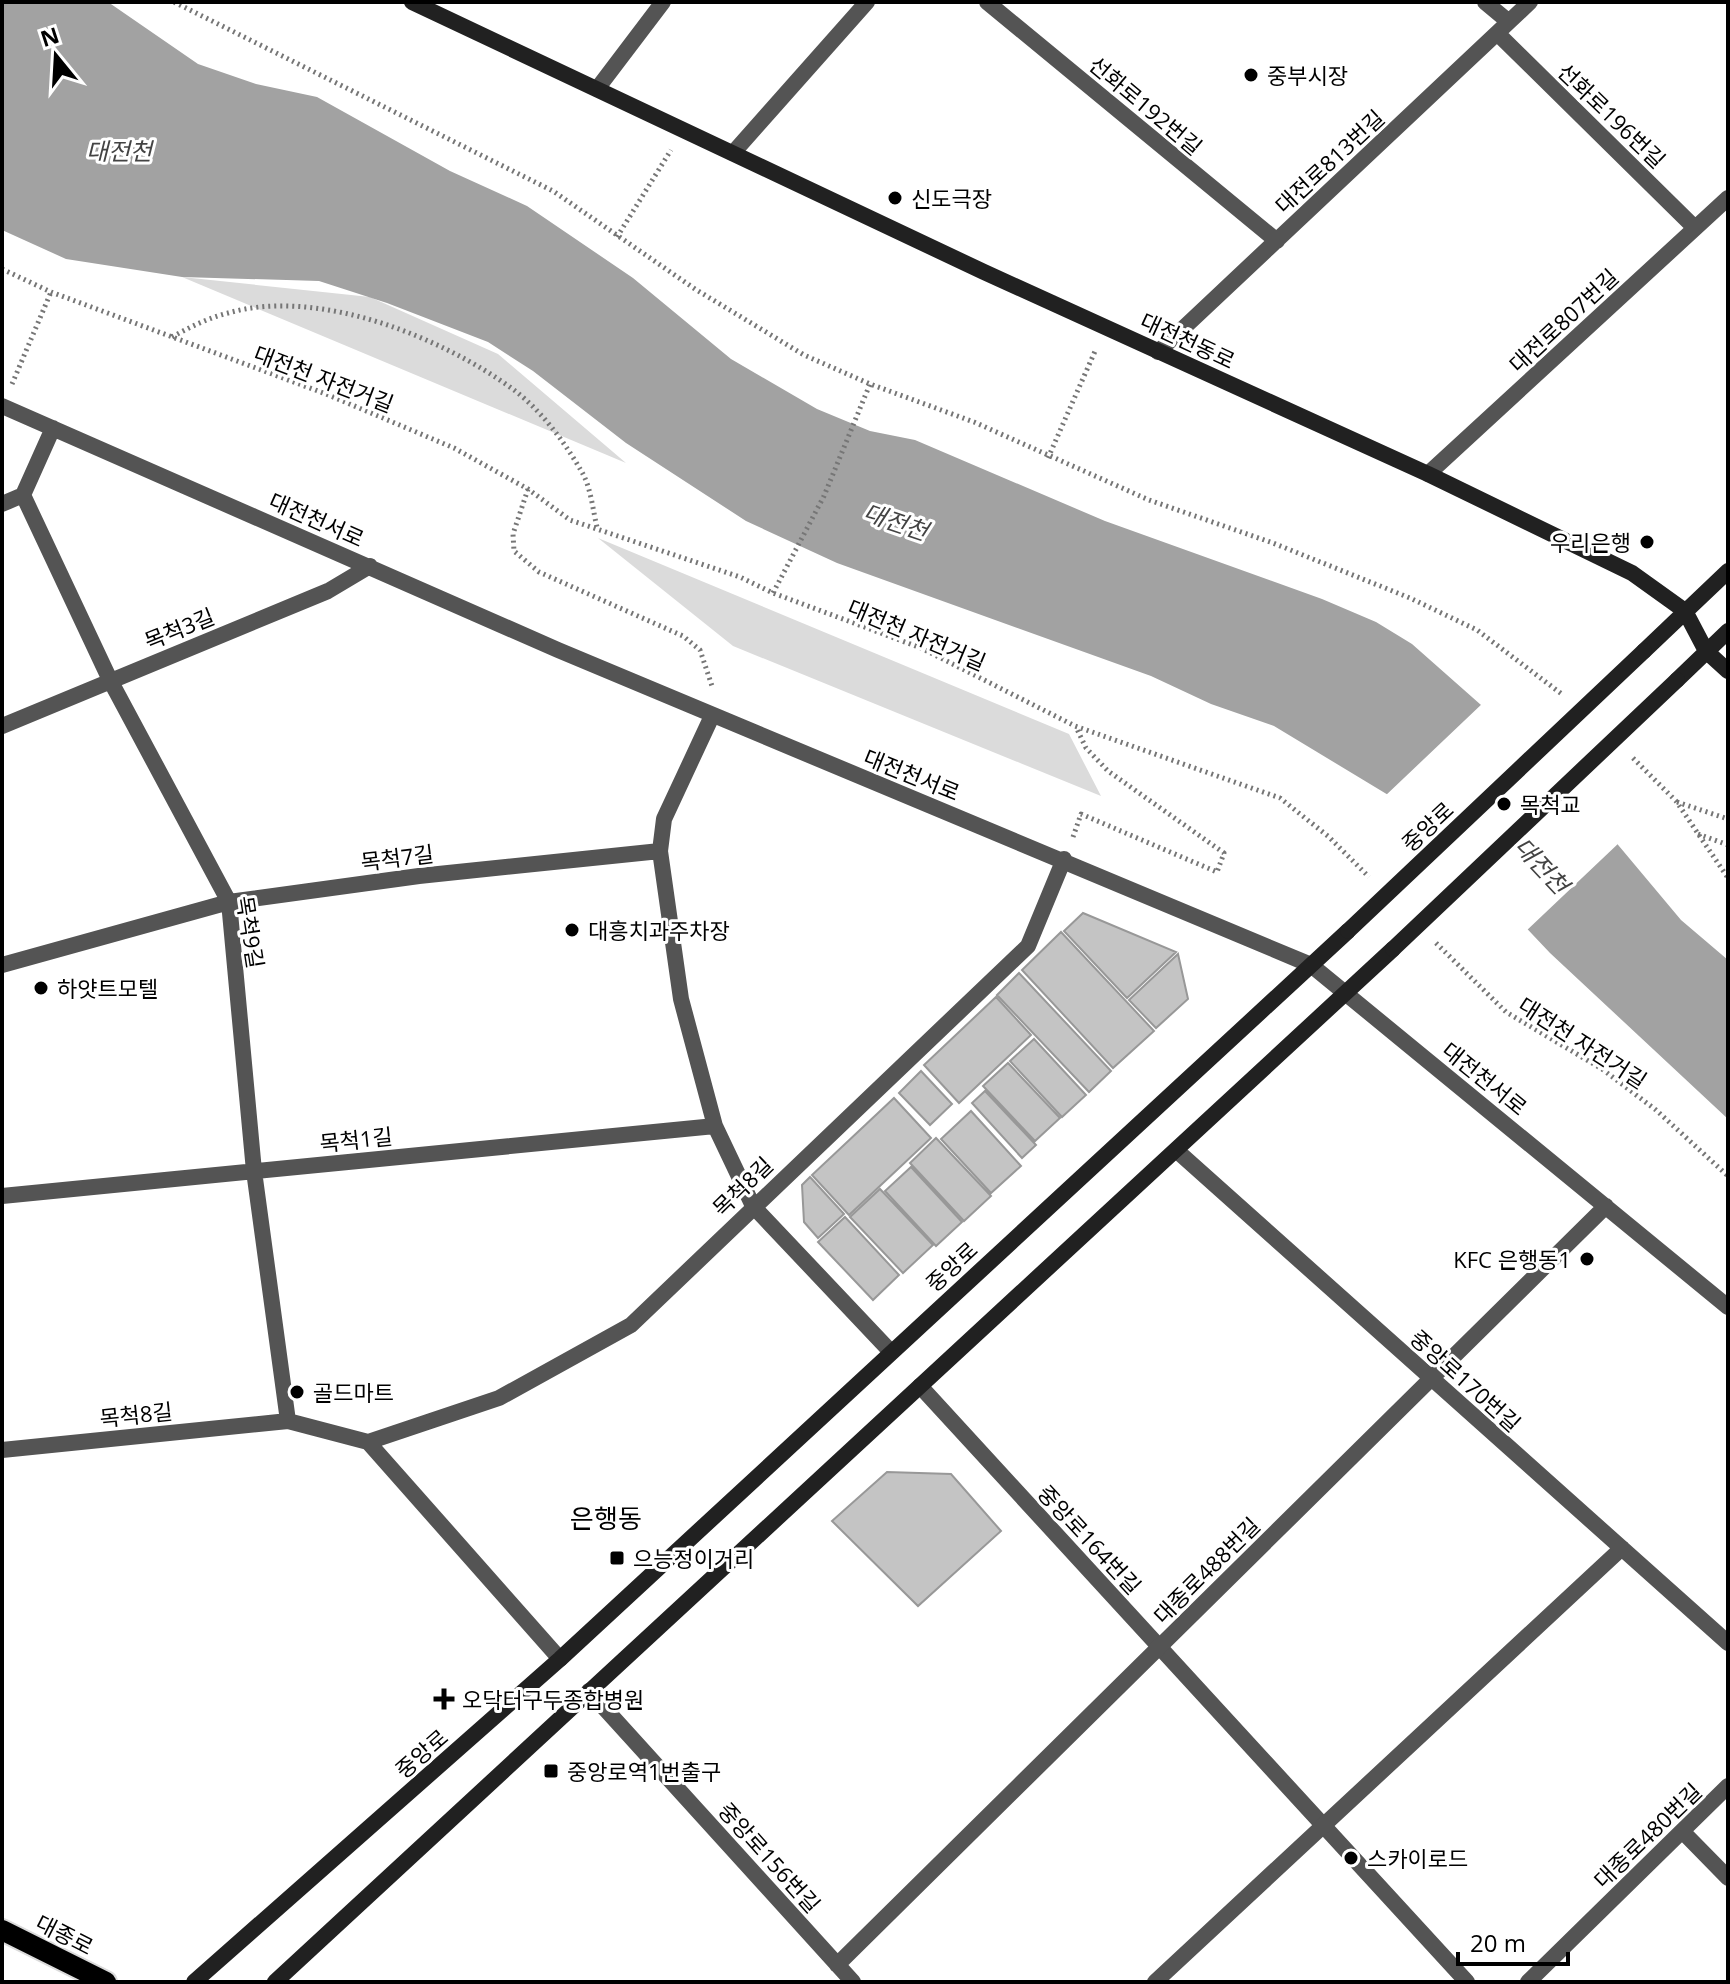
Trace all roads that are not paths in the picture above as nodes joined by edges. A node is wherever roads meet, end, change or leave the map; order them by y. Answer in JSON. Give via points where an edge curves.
{"nodes":[{"id":1,"x":412,"y":2,"type":"edge"},
{"id":2,"x":867,"y":2,"type":"edge"},
{"id":3,"x":987,"y":2,"type":"edge"},
{"id":4,"x":1485,"y":2,"type":"edge"},
{"id":5,"x":1530,"y":2,"type":"edge"},
{"id":6,"x":660,"y":3,"type":"edge"},
{"id":7,"x":1503,"y":27,"type":"junction"},
{"id":8,"x":597,"y":89,"type":"junction"},
{"id":9,"x":733,"y":153,"type":"junction"},
{"id":10,"x":1728,"y":198,"type":"edge"},
{"id":11,"x":1695,"y":228,"type":"junction"},
{"id":12,"x":1277,"y":241,"type":"junction"},
{"id":13,"x":1158,"y":352,"type":"junction"},
{"id":14,"x":2,"y":406,"type":"edge"},
{"id":15,"x":53,"y":428,"type":"junction"},
{"id":16,"x":1428,"y":474,"type":"junction"},
{"id":17,"x":23,"y":495,"type":"junction"},
{"id":18,"x":2,"y":504,"type":"edge"},
{"id":19,"x":370,"y":566,"type":"junction"},
{"id":20,"x":1728,"y":571,"type":"edge"},
{"id":21,"x":1685,"y":611,"type":"junction"},
{"id":22,"x":1728,"y":631,"type":"edge"},
{"id":23,"x":1706,"y":651,"type":"junction"},
{"id":24,"x":1728,"y":671,"type":"edge"},
{"id":25,"x":110,"y":680,"type":"junction"},
{"id":26,"x":712,"y":716,"type":"junction"},
{"id":27,"x":2,"y":726,"type":"edge"},
{"id":28,"x":660,"y":851,"type":"junction"},
{"id":29,"x":1064,"y":859,"type":"junction"},
{"id":30,"x":229,"y":902,"type":"junction"},
{"id":31,"x":2,"y":965,"type":"edge"},
{"id":32,"x":1311,"y":965,"type":"junction"},
{"id":33,"x":1346,"y":993,"type":"junction"},
{"id":34,"x":715,"y":1126,"type":"junction"},
{"id":35,"x":1176,"y":1150,"type":"junction"},
{"id":36,"x":254,"y":1171,"type":"junction"},
{"id":37,"x":2,"y":1196,"type":"edge"},
{"id":38,"x":753,"y":1206,"type":"junction"},
{"id":39,"x":1606,"y":1206,"type":"junction"},
{"id":40,"x":1728,"y":1307,"type":"edge"},
{"id":41,"x":891,"y":1352,"type":"junction"},
{"id":42,"x":1432,"y":1379,"type":"junction"},
{"id":43,"x":920,"y":1386,"type":"junction"},
{"id":44,"x":288,"y":1421,"type":"junction"},
{"id":45,"x":368,"y":1442,"type":"junction"},
{"id":46,"x":2,"y":1450,"type":"edge"},
{"id":47,"x":1622,"y":1548,"type":"junction"},
{"id":48,"x":1728,"y":1643,"type":"edge"},
{"id":49,"x":1159,"y":1647,"type":"junction"},
{"id":50,"x":560,"y":1659,"type":"junction"},
{"id":51,"x":589,"y":1691,"type":"junction"},
{"id":52,"x":1728,"y":1786,"type":"edge"},
{"id":53,"x":1325,"y":1828,"type":"junction"},
{"id":54,"x":1682,"y":1831,"type":"junction"},
{"id":55,"x":1728,"y":1878,"type":"edge"},
{"id":56,"x":2,"y":1930,"type":"edge"},
{"id":57,"x":837,"y":1965,"type":"junction"},
{"id":58,"x":106,"y":1982,"type":"edge"},
{"id":59,"x":194,"y":1982,"type":"edge"},
{"id":60,"x":275,"y":1982,"type":"edge"},
{"id":61,"x":853,"y":1982,"type":"edge"},
{"id":62,"x":1155,"y":1982,"type":"edge"},
{"id":63,"x":1467,"y":1982,"type":"edge"},
{"id":64,"x":1528,"y":1982,"type":"edge"}],
"edges":[{"from":1,"to":8,"type":"main road","name":"대전천동로"},
{"from":2,"to":9,"type":"street"},
{"from":3,"to":12,"type":"street","name":"선화로192번길"},
{"from":4,"to":7,"type":"street","name":"선화로196번길"},
{"from":5,"to":7,"type":"street","name":"대전로813번길"},
{"from":6,"to":8,"type":"street"},
{"from":7,"to":11,"type":"street","name":"선화로196번길"},
{"from":7,"to":12,"type":"street","name":"대전로813번길"},
{"from":8,"to":9,"type":"main road","name":"대전천동로"},
{"from":9,"to":13,"type":"main road","name":"대전천동로"},
{"from":10,"to":11,"type":"street","name":"대전로807번길"},
{"from":11,"to":16,"type":"street","name":"대전로807번길"},
{"from":12,"to":13,"type":"street","name":"대전로813번길"},
{"from":13,"to":16,"type":"main road","name":"대전천동로"},
{"from":14,"to":15,"type":"street","name":"대전천서로"},
{"from":15,"to":17,"type":"street"},
{"from":15,"to":19,"type":"street","name":"대전천서로"},
{"from":16,"to":21,"type":"main road","name":"대전천동로","via":[[1632,573]]},
{"from":17,"to":18,"type":"street"},
{"from":17,"to":25,"type":"street","name":"목척9길"},
{"from":19,"to":25,"type":"street","name":"목척3길","via":[[328,591]]},
{"from":19,"to":26,"type":"street","name":"대전천서로"},
{"from":20,"to":21,"type":"main road","name":"중앙로"},
{"from":21,"to":23,"type":"main road","name":"대전천동로"},
{"from":21,"to":32,"type":"main road","name":"중앙로","bridge":true},
{"from":22,"to":23,"type":"main road"},
{"from":23,"to":24,"type":"main road","name":"대전천동로"},
{"from":23,"to":33,"type":"main road","bridge":true},
{"from":25,"to":27,"type":"street","name":"목척3길"},
{"from":25,"to":30,"type":"street","name":"목척9길"},
{"from":26,"to":28,"type":"street","via":[[664,819]]},
{"from":26,"to":29,"type":"street","name":"대전천서로"},
{"from":28,"to":30,"type":"street","name":"목척7길"},
{"from":28,"to":34,"type":"street","via":[[681,999]]},
{"from":29,"to":32,"type":"street","name":"대전천서로"},
{"from":29,"to":38,"type":"street","name":"목척8길","via":[[1028,946]]},
{"from":30,"to":31,"type":"street","name":"목척7길"},
{"from":30,"to":36,"type":"street","name":"목척9길"},
{"from":32,"to":33,"type":"street","name":"대전천서로"},
{"from":32,"to":41,"type":"main road","name":"중앙로"},
{"from":33,"to":35,"type":"main road"},
{"from":33,"to":39,"type":"street","name":"대전천서로"},
{"from":34,"to":36,"type":"street","name":"목척1길"},
{"from":34,"to":38,"type":"street"},
{"from":35,"to":42,"type":"street","name":"중앙로170번길"},
{"from":35,"to":43,"type":"main road"},
{"from":36,"to":37,"type":"street","name":"목척1길"},
{"from":36,"to":44,"type":"street","name":"목척9길"},
{"from":38,"to":41,"type":"street"},
{"from":38,"to":45,"type":"street","name":"목척8길","via":[[631,1325],[499,1398]]},
{"from":39,"to":40,"type":"street","name":"대전천서로"},
{"from":39,"to":42,"type":"street","name":"대종로488번길"},
{"from":41,"to":50,"type":"main road","name":"중앙로"},
{"from":42,"to":47,"type":"street","name":"중앙로170번길"},
{"from":42,"to":49,"type":"street","name":"대종로488번길"},
{"from":43,"to":49,"type":"street","name":"중앙로164번길"},
{"from":43,"to":51,"type":"main road"},
{"from":44,"to":45,"type":"street","name":"목척8길"},
{"from":44,"to":46,"type":"street","name":"목척8길"},
{"from":45,"to":50,"type":"street"},
{"from":47,"to":48,"type":"street","name":"중앙로170번길"},
{"from":47,"to":53,"type":"street"},
{"from":49,"to":53,"type":"street","name":"중앙로164번길"},
{"from":49,"to":57,"type":"street","name":"대종로488번길"},
{"from":50,"to":59,"type":"main road","name":"중앙로"},
{"from":51,"to":57,"type":"street","name":"중앙로156번길"},
{"from":51,"to":60,"type":"main road"},
{"from":52,"to":54,"type":"street","name":"대종로480번길"},
{"from":53,"to":62,"type":"street"},
{"from":53,"to":63,"type":"street","name":"중앙로164번길"},
{"from":54,"to":55,"type":"street"},
{"from":54,"to":64,"type":"street","name":"대종로480번길"},
{"from":56,"to":58,"type":"main road","name":"대종로"},
{"from":57,"to":61,"type":"street","name":"중앙로156번길"}]}
